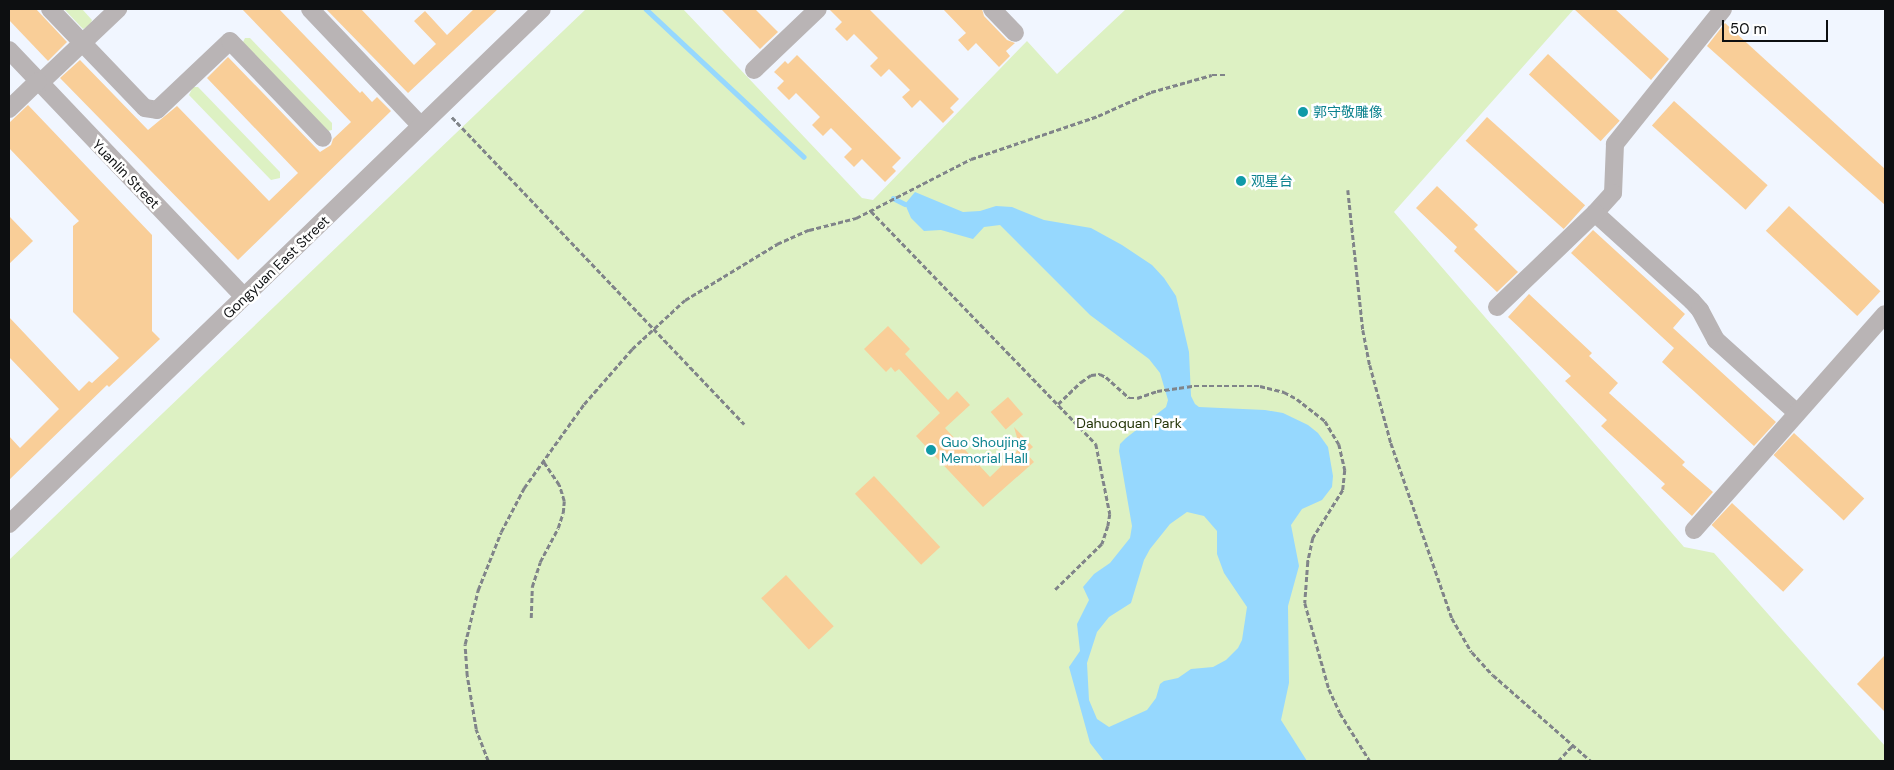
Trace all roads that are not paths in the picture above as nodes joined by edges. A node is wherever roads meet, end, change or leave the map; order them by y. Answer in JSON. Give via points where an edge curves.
{"nodes":[{"id":1,"x":50,"y":9,"type":"edge"},
{"id":2,"x":118,"y":9,"type":"edge"},
{"id":3,"x":310,"y":9,"type":"edge"},
{"id":4,"x":542,"y":9,"type":"edge"},
{"id":5,"x":818,"y":9,"type":"edge"},
{"id":6,"x":992,"y":9,"type":"edge"},
{"id":7,"x":1723,"y":9,"type":"edge"},
{"id":8,"x":1015,"y":33,"type":"dead end"},
{"id":9,"x":82,"y":42,"type":"junction"},
{"id":10,"x":9,"y":50,"type":"edge"},
{"id":11,"x":754,"y":70,"type":"dead end"},
{"id":12,"x":39,"y":82,"type":"junction"},
{"id":13,"x":9,"y":108,"type":"edge"},
{"id":14,"x":421,"y":126,"type":"junction"},
{"id":15,"x":323,"y":138,"type":"dead end"},
{"id":16,"x":1595,"y":213,"type":"junction"},
{"id":17,"x":244,"y":297,"type":"junction"},
{"id":18,"x":1497,"y":307,"type":"dead end"},
{"id":19,"x":1885,"y":314,"type":"edge"},
{"id":20,"x":1798,"y":413,"type":"junction"},
{"id":21,"x":11,"y":518,"type":"edge"},
{"id":22,"x":1694,"y":530,"type":"dead end"}],
"edges":[{"from":1,"to":9,"type":"street"},
{"from":2,"to":9,"type":"street"},
{"from":3,"to":14,"type":"street"},
{"from":4,"to":14,"type":"street","name":"Gongyuan East Street"},
{"from":5,"to":11,"type":"street"},
{"from":6,"to":8,"type":"street"},
{"from":7,"to":16,"type":"street","via":[[1615,144],[1613,193]]},
{"from":9,"to":12,"type":"street"},
{"from":9,"to":15,"type":"street","via":[[145,108],[153,111],[158,110],[230,41]]},
{"from":10,"to":12,"type":"street","name":"Yuanlin Street"},
{"from":12,"to":13,"type":"street"},
{"from":12,"to":17,"type":"street","name":"Yuanlin Street"},
{"from":14,"to":17,"type":"street","name":"Gongyuan East Street"},
{"from":16,"to":18,"type":"street"},
{"from":16,"to":20,"type":"street","via":[[1700,310],[1716,340]]},
{"from":17,"to":21,"type":"street","name":"Gongyuan East Street"},
{"from":19,"to":20,"type":"street"},
{"from":20,"to":22,"type":"street"}]}
